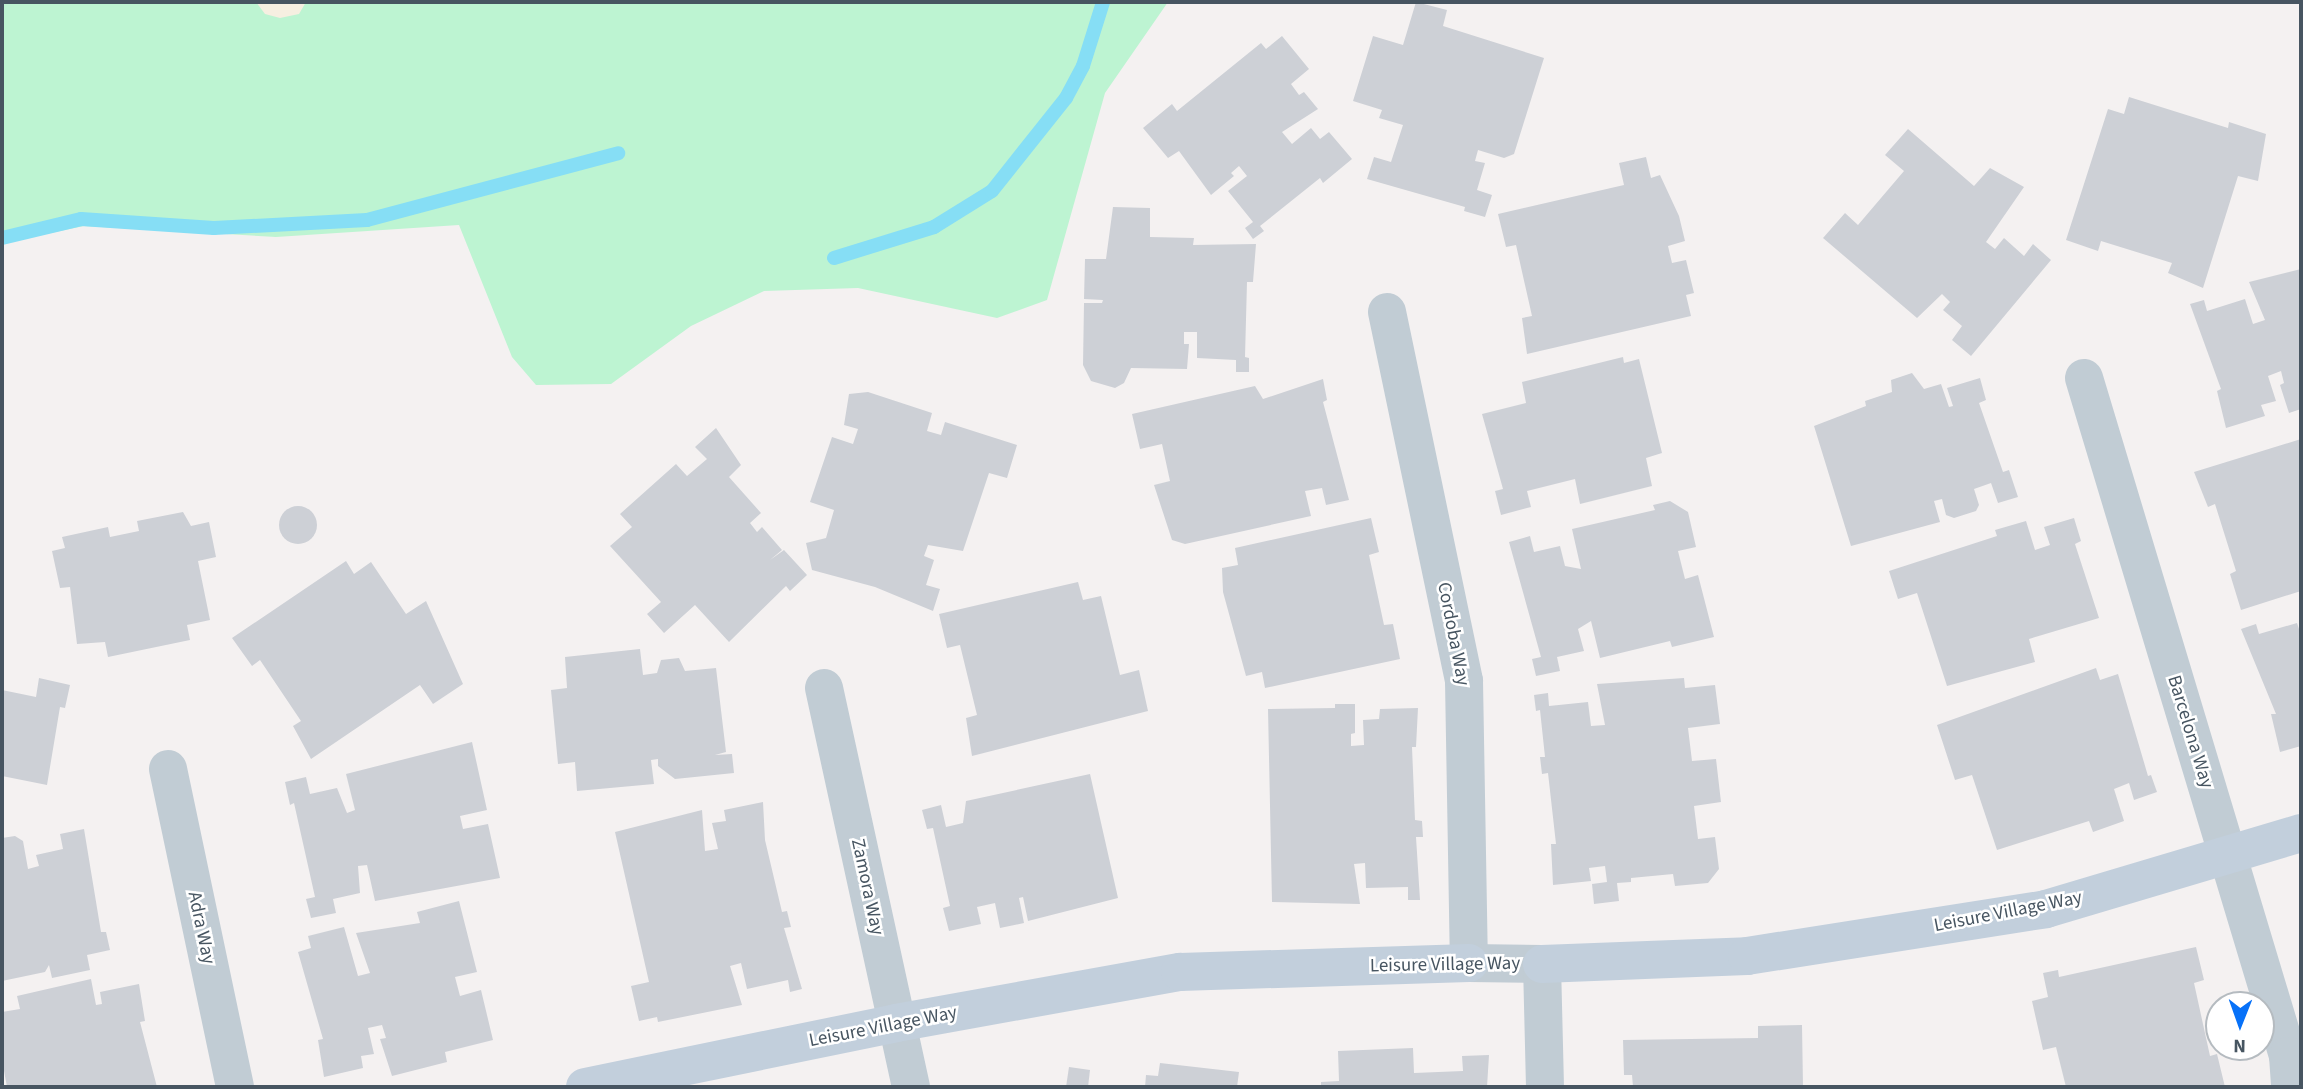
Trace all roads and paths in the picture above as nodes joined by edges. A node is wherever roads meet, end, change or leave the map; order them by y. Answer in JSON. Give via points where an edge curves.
{"nodes":[{"id":1,"x":1387,"y":312,"type":"dead end"},
{"id":2,"x":2084,"y":379,"type":"dead end"},
{"id":3,"x":824,"y":688,"type":"dead end"},
{"id":4,"x":168,"y":769,"type":"dead end"},
{"id":5,"x":2301,"y":833,"type":"edge"},
{"id":6,"x":2228,"y":858,"type":"junction"},
{"id":7,"x":1469,"y":963,"type":"junction"},
{"id":8,"x":1542,"y":964,"type":"junction"},
{"id":9,"x":897,"y":1023,"type":"junction"},
{"id":10,"x":235,"y":1087,"type":"edge"},
{"id":11,"x":585,"y":1087,"type":"edge"},
{"id":12,"x":911,"y":1087,"type":"edge"},
{"id":13,"x":1545,"y":1087,"type":"edge"},
{"id":14,"x":2290,"y":1087,"type":"edge"}],
"edges":[{"from":1,"to":7,"type":"street","name":"Cordoba Way","via":[[1464,681]]},
{"from":2,"to":6,"type":"street","name":"Barcelona Way"},
{"from":3,"to":9,"type":"street","name":"Zamora Way"},
{"from":4,"to":10,"type":"street","name":"Adra Way"},
{"from":5,"to":6,"type":"street","name":"Leisure Village Way"},
{"from":6,"to":8,"type":"street","name":"Leisure Village Way","via":[[2046,909],[1774,952]]},
{"from":6,"to":14,"type":"street","name":"Barcelona Way","via":[[2288,1056]]},
{"from":7,"to":8,"type":"street","name":"Leisure Village Way"},
{"from":7,"to":9,"type":"street","name":"Leisure Village Way","via":[[1180,972]]},
{"from":8,"to":13,"type":"street"},
{"from":9,"to":11,"type":"street","name":"Leisure Village Way"},
{"from":9,"to":12,"type":"street","name":"Zamora Way"}]}
